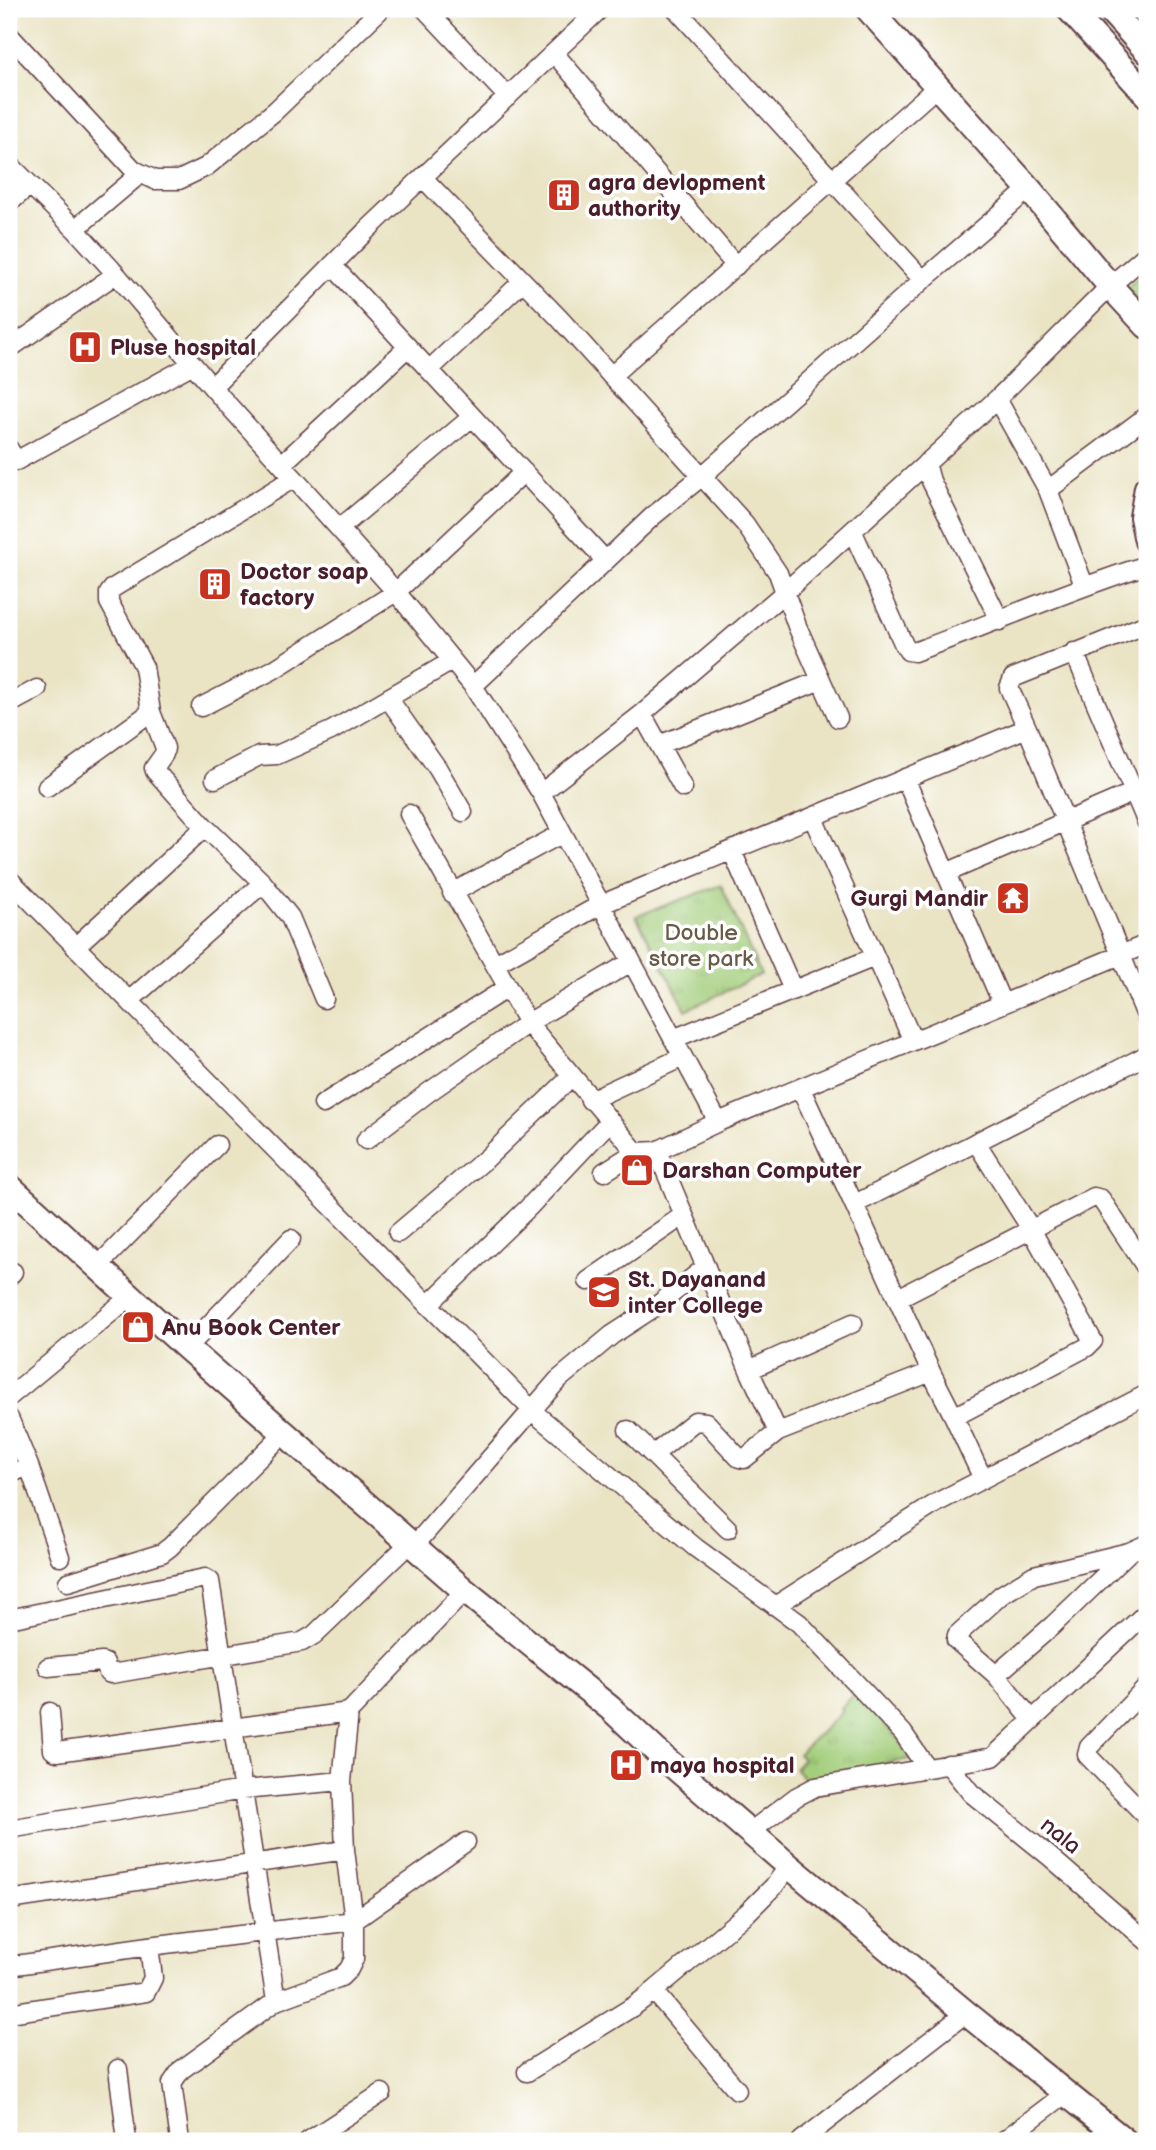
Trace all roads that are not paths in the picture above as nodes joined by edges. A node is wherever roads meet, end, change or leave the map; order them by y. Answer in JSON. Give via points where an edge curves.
{"nodes":[{"id":1,"x":381,"y":9,"type":"edge"},
{"id":2,"x":425,"y":9,"type":"edge"},
{"id":3,"x":600,"y":9,"type":"edge"},
{"id":4,"x":676,"y":9,"type":"edge"},
{"id":5,"x":869,"y":9,"type":"edge"},
{"id":6,"x":1069,"y":9,"type":"edge"},
{"id":7,"x":1109,"y":9,"type":"edge"},
{"id":8,"x":9,"y":34,"type":"edge"},
{"id":9,"x":1147,"y":51,"type":"edge"},
{"id":10,"x":554,"y":53,"type":"junction"},
{"id":11,"x":938,"y":86,"type":"junction"},
{"id":12,"x":1147,"y":95,"type":"edge"},
{"id":13,"x":508,"y":97,"type":"junction"},
{"id":14,"x":9,"y":164,"type":"edge"},
{"id":15,"x":140,"y":174,"type":"junction"},
{"id":16,"x":423,"y":178,"type":"junction"},
{"id":17,"x":833,"y":180,"type":"junction"},
{"id":18,"x":30,"y":184,"type":"junction"},
{"id":19,"x":1029,"y":189,"type":"junction"},
{"id":20,"x":9,"y":203,"type":"edge"},
{"id":21,"x":75,"y":229,"type":"junction"},
{"id":22,"x":1147,"y":254,"type":"edge"},
{"id":23,"x":332,"y":265,"type":"junction"},
{"id":24,"x":736,"y":266,"type":"junction"},
{"id":25,"x":116,"y":274,"type":"junction"},
{"id":26,"x":923,"y":280,"type":"junction"},
{"id":27,"x":523,"y":281,"type":"junction"},
{"id":28,"x":1110,"y":286,"type":"junction"},
{"id":29,"x":1147,"y":326,"type":"edge"},
{"id":30,"x":408,"y":347,"type":"junction"},
{"id":31,"x":9,"y":349,"type":"edge"},
{"id":32,"x":193,"y":364,"type":"junction"},
{"id":33,"x":429,"y":370,"type":"junction"},
{"id":34,"x":611,"y":376,"type":"junction"},
{"id":35,"x":212,"y":387,"type":"junction"},
{"id":36,"x":997,"y":400,"type":"junction"},
{"id":37,"x":1147,"y":416,"type":"edge"},
{"id":38,"x":472,"y":417,"type":"junction"},
{"id":39,"x":11,"y":458,"type":"edge"},
{"id":40,"x":926,"y":463,"type":"junction"},
{"id":41,"x":282,"y":464,"type":"junction"},
{"id":42,"x":524,"y":472,"type":"junction"},
{"id":43,"x":701,"y":477,"type":"junction"},
{"id":44,"x":294,"y":478,"type":"junction"},
{"id":45,"x":1147,"y":488,"type":"edge"},
{"id":46,"x":1048,"y":490,"type":"junction"},
{"id":47,"x":340,"y":528,"type":"junction"},
{"id":48,"x":853,"y":532,"type":"junction"},
{"id":49,"x":1147,"y":541,"type":"edge"},
{"id":50,"x":605,"y":560,"type":"junction"},
{"id":51,"x":1147,"y":565,"type":"edge"},
{"id":52,"x":1084,"y":585,"type":"junction"},
{"id":53,"x":396,"y":592,"type":"junction"},
{"id":54,"x":785,"y":593,"type":"junction"},
{"id":55,"x":1000,"y":621,"type":"junction"},
{"id":56,"x":1147,"y":624,"type":"edge"},
{"id":57,"x":1074,"y":652,"type":"junction"},
{"id":58,"x":452,"y":661,"type":"junction"},
{"id":59,"x":821,"y":680,"type":"junction"},
{"id":60,"x":473,"y":686,"type":"junction"},
{"id":61,"x":37,"y":689,"type":"dead end"},
{"id":62,"x":388,"y":698,"type":"junction"},
{"id":63,"x":9,"y":704,"type":"edge"},
{"id":64,"x":201,"y":707,"type":"dead end"},
{"id":65,"x":151,"y":712,"type":"junction"},
{"id":66,"x":642,"y":714,"type":"junction"},
{"id":67,"x":838,"y":718,"type":"dead end"},
{"id":68,"x":1027,"y":728,"type":"junction"},
{"id":69,"x":659,"y":745,"type":"junction"},
{"id":70,"x":905,"y":778,"type":"junction"},
{"id":71,"x":215,"y":779,"type":"dead end"},
{"id":72,"x":47,"y":787,"type":"dead end"},
{"id":73,"x":683,"y":788,"type":"dead end"},
{"id":74,"x":541,"y":793,"type":"junction"},
{"id":75,"x":1141,"y":800,"type":"edge"},
{"id":76,"x":463,"y":812,"type":"dead end"},
{"id":77,"x":409,"y":814,"type":"dead end"},
{"id":78,"x":813,"y":818,"type":"junction"},
{"id":79,"x":1066,"y":822,"type":"junction"},
{"id":80,"x":1147,"y":822,"type":"edge"},
{"id":81,"x":205,"y":827,"type":"junction"},
{"id":82,"x":561,"y":834,"type":"junction"},
{"id":83,"x":732,"y":851,"type":"junction"},
{"id":84,"x":946,"y":873,"type":"junction"},
{"id":85,"x":9,"y":879,"type":"edge"},
{"id":86,"x":263,"y":883,"type":"junction"},
{"id":87,"x":452,"y":893,"type":"junction"},
{"id":88,"x":600,"y":905,"type":"junction"},
{"id":89,"x":1147,"y":944,"type":"edge"},
{"id":90,"x":75,"y":947,"type":"junction"},
{"id":91,"x":1120,"y":955,"type":"junction"},
{"id":92,"x":875,"y":957,"type":"junction"},
{"id":93,"x":631,"y":962,"type":"junction"},
{"id":94,"x":495,"y":964,"type":"junction"},
{"id":95,"x":507,"y":988,"type":"junction"},
{"id":96,"x":793,"y":990,"type":"junction"},
{"id":97,"x":324,"y":999,"type":"dead end"},
{"id":98,"x":129,"y":1001,"type":"junction"},
{"id":99,"x":1002,"y":1003,"type":"junction"},
{"id":100,"x":1147,"y":1018,"type":"edge"},
{"id":101,"x":528,"y":1023,"type":"junction"},
{"id":102,"x":673,"y":1039,"type":"junction"},
{"id":103,"x":913,"y":1041,"type":"junction"},
{"id":104,"x":1147,"y":1055,"type":"edge"},
{"id":105,"x":682,"y":1057,"type":"junction"},
{"id":106,"x":570,"y":1077,"type":"junction"},
{"id":107,"x":800,"y":1089,"type":"junction"},
{"id":108,"x":590,"y":1100,"type":"junction"},
{"id":109,"x":323,"y":1104,"type":"dead end"},
{"id":110,"x":609,"y":1122,"type":"junction"},
{"id":111,"x":718,"y":1122,"type":"junction"},
{"id":112,"x":366,"y":1140,"type":"dead end"},
{"id":113,"x":976,"y":1142,"type":"junction"},
{"id":114,"x":217,"y":1145,"type":"dead end"},
{"id":115,"x":657,"y":1151,"type":"junction"},
{"id":116,"x":636,"y":1152,"type":"junction"},
{"id":117,"x":604,"y":1172,"type":"dead end"},
{"id":118,"x":9,"y":1186,"type":"edge"},
{"id":119,"x":855,"y":1204,"type":"junction"},
{"id":120,"x":684,"y":1215,"type":"junction"},
{"id":121,"x":1031,"y":1229,"type":"junction"},
{"id":122,"x":398,"y":1233,"type":"dead end"},
{"id":123,"x":291,"y":1239,"type":"dead end"},
{"id":124,"x":98,"y":1266,"type":"junction"},
{"id":125,"x":706,"y":1267,"type":"junction"},
{"id":126,"x":1147,"y":1269,"type":"edge"},
{"id":127,"x":588,"y":1281,"type":"dead end"},
{"id":128,"x":131,"y":1296,"type":"junction"},
{"id":129,"x":898,"y":1298,"type":"junction"},
{"id":130,"x":428,"y":1305,"type":"junction"},
{"id":131,"x":853,"y":1322,"type":"dead end"},
{"id":132,"x":187,"y":1349,"type":"junction"},
{"id":133,"x":749,"y":1370,"type":"junction"},
{"id":134,"x":931,"y":1372,"type":"junction"},
{"id":135,"x":1147,"y":1394,"type":"edge"},
{"id":136,"x":9,"y":1396,"type":"edge"},
{"id":137,"x":533,"y":1411,"type":"junction"},
{"id":138,"x":954,"y":1417,"type":"junction"},
{"id":139,"x":9,"y":1418,"type":"edge"},
{"id":140,"x":628,"y":1430,"type":"dead end"},
{"id":141,"x":778,"y":1432,"type":"junction"},
{"id":142,"x":284,"y":1433,"type":"junction"},
{"id":143,"x":653,"y":1455,"type":"junction"},
{"id":144,"x":29,"y":1466,"type":"junction"},
{"id":145,"x":9,"y":1474,"type":"edge"},
{"id":146,"x":984,"y":1479,"type":"junction"},
{"id":147,"x":728,"y":1530,"type":"dead end"},
{"id":148,"x":1147,"y":1544,"type":"edge"},
{"id":149,"x":412,"y":1545,"type":"junction"},
{"id":150,"x":1129,"y":1552,"type":"junction"},
{"id":151,"x":60,"y":1558,"type":"dead end"},
{"id":152,"x":68,"y":1582,"type":"dead end"},
{"id":153,"x":465,"y":1591,"type":"junction"},
{"id":154,"x":775,"y":1606,"type":"junction"},
{"id":155,"x":1147,"y":1612,"type":"edge"},
{"id":156,"x":9,"y":1619,"type":"edge"},
{"id":157,"x":221,"y":1656,"type":"junction"},
{"id":158,"x":48,"y":1667,"type":"dead end"},
{"id":159,"x":996,"y":1675,"type":"junction"},
{"id":160,"x":1147,"y":1687,"type":"edge"},
{"id":161,"x":50,"y":1712,"type":"dead end"},
{"id":162,"x":349,"y":1712,"type":"junction"},
{"id":163,"x":1032,"y":1720,"type":"junction"},
{"id":164,"x":232,"y":1727,"type":"junction"},
{"id":165,"x":939,"y":1765,"type":"junction"},
{"id":166,"x":342,"y":1781,"type":"junction"},
{"id":167,"x":243,"y":1790,"type":"junction"},
{"id":168,"x":1147,"y":1817,"type":"edge"},
{"id":169,"x":9,"y":1829,"type":"edge"},
{"id":170,"x":750,"y":1832,"type":"junction"},
{"id":171,"x":466,"y":1842,"type":"dead end"},
{"id":172,"x":345,"y":1850,"type":"junction"},
{"id":173,"x":255,"y":1863,"type":"junction"},
{"id":174,"x":789,"y":1866,"type":"junction"},
{"id":175,"x":9,"y":1900,"type":"edge"},
{"id":176,"x":354,"y":1921,"type":"junction"},
{"id":177,"x":265,"y":1931,"type":"junction"},
{"id":178,"x":1147,"y":1941,"type":"edge"},
{"id":179,"x":149,"y":1946,"type":"junction"},
{"id":180,"x":9,"y":1966,"type":"edge"},
{"id":181,"x":654,"y":1991,"type":"junction"},
{"id":182,"x":276,"y":2001,"type":"junction"},
{"id":183,"x":9,"y":2013,"type":"edge"},
{"id":184,"x":965,"y":2013,"type":"junction"},
{"id":185,"x":118,"y":2069,"type":"dead end"},
{"id":186,"x":527,"y":2072,"type":"dead end"},
{"id":187,"x":737,"y":2090,"type":"dead end"},
{"id":188,"x":382,"y":2093,"type":"dead end"},
{"id":189,"x":1065,"y":2094,"type":"junction"},
{"id":190,"x":318,"y":2139,"type":"edge"},
{"id":191,"x":127,"y":2141,"type":"edge"},
{"id":192,"x":180,"y":2141,"type":"edge"},
{"id":193,"x":802,"y":2141,"type":"edge"},
{"id":194,"x":1003,"y":2141,"type":"edge"},
{"id":195,"x":1125,"y":2141,"type":"edge"}],
"edges":[{"from":1,"to":15,"type":"street","via":[[275,111],[206,167],[179,180],[155,180]]},
{"from":2,"to":13,"type":"street"},
{"from":3,"to":10,"type":"street"},
{"from":4,"to":17,"type":"street"},
{"from":5,"to":11,"type":"main road"},
{"from":6,"to":12,"type":"main road"},
{"from":7,"to":9,"type":"main road"},
{"from":8,"to":15,"type":"street"},
{"from":10,"to":13,"type":"street"},
{"from":10,"to":24,"type":"street"},
{"from":11,"to":17,"type":"street"},
{"from":11,"to":19,"type":"main road"},
{"from":13,"to":16,"type":"street"},
{"from":14,"to":18,"type":"street"},
{"from":15,"to":21,"type":"street"},
{"from":16,"to":23,"type":"street"},
{"from":16,"to":27,"type":"street"},
{"from":17,"to":24,"type":"street"},
{"from":17,"to":26,"type":"street"},
{"from":18,"to":20,"type":"street"},
{"from":18,"to":21,"type":"street"},
{"from":19,"to":26,"type":"street"},
{"from":19,"to":28,"type":"main road"},
{"from":21,"to":25,"type":"street"},
{"from":22,"to":28,"type":"street"},
{"from":23,"to":30,"type":"street"},
{"from":23,"to":35,"type":"street"},
{"from":24,"to":34,"type":"street"},
{"from":25,"to":31,"type":"street"},
{"from":25,"to":32,"type":"street"},
{"from":26,"to":43,"type":"street"},
{"from":27,"to":33,"type":"street"},
{"from":27,"to":34,"type":"street"},
{"from":28,"to":29,"type":"main road"},
{"from":28,"to":36,"type":"street"},
{"from":30,"to":33,"type":"street"},
{"from":30,"to":41,"type":"street"},
{"from":32,"to":35,"type":"street"},
{"from":32,"to":39,"type":"street"},
{"from":33,"to":38,"type":"street"},
{"from":34,"to":43,"type":"street"},
{"from":35,"to":41,"type":"street"},
{"from":36,"to":40,"type":"street"},
{"from":36,"to":46,"type":"street"},
{"from":37,"to":46,"type":"street"},
{"from":38,"to":42,"type":"street"},
{"from":38,"to":47,"type":"street"},
{"from":40,"to":48,"type":"street"},
{"from":40,"to":55,"type":"street"},
{"from":41,"to":44,"type":"street"},
{"from":42,"to":50,"type":"street"},
{"from":42,"to":53,"type":"street"},
{"from":43,"to":50,"type":"street"},
{"from":43,"to":54,"type":"street","via":[[746,524],[778,573]]},
{"from":44,"to":47,"type":"street"},
{"from":44,"to":65,"type":"street","via":[[109,593],[109,603],[144,667]]},
{"from":45,"to":49,"type":"main road","via":[[1142,517]]},
{"from":46,"to":52,"type":"street"},
{"from":47,"to":53,"type":"street"},
{"from":48,"to":54,"type":"street"},
{"from":48,"to":55,"type":"street","via":[[908,650],[914,652]]},
{"from":50,"to":60,"type":"street"},
{"from":51,"to":52,"type":"street"},
{"from":52,"to":55,"type":"street"},
{"from":53,"to":58,"type":"street"},
{"from":53,"to":64,"type":"street","via":[[273,670]]},
{"from":54,"to":59,"type":"street"},
{"from":54,"to":66,"type":"street"},
{"from":56,"to":57,"type":"street"},
{"from":57,"to":68,"type":"street","via":[[1010,680],[1009,688]]},
{"from":57,"to":75,"type":"street"},
{"from":58,"to":60,"type":"street"},
{"from":58,"to":62,"type":"street"},
{"from":59,"to":67,"type":"street"},
{"from":59,"to":69,"type":"street"},
{"from":60,"to":74,"type":"street"},
{"from":61,"to":63,"type":"street"},
{"from":62,"to":71,"type":"street","via":[[331,731],[277,755],[259,756]]},
{"from":62,"to":76,"type":"street"},
{"from":65,"to":72,"type":"street"},
{"from":65,"to":81,"type":"street","via":[[165,748],[155,771]]},
{"from":66,"to":69,"type":"street"},
{"from":66,"to":74,"type":"street"},
{"from":68,"to":70,"type":"street"},
{"from":68,"to":79,"type":"street"},
{"from":69,"to":73,"type":"street"},
{"from":70,"to":78,"type":"street"},
{"from":70,"to":84,"type":"street"},
{"from":74,"to":82,"type":"street"},
{"from":75,"to":79,"type":"street"},
{"from":75,"to":80,"type":"street"},
{"from":77,"to":87,"type":"street"},
{"from":78,"to":83,"type":"street"},
{"from":78,"to":92,"type":"street"},
{"from":79,"to":84,"type":"street"},
{"from":79,"to":91,"type":"street"},
{"from":81,"to":86,"type":"street"},
{"from":81,"to":90,"type":"street"},
{"from":82,"to":87,"type":"street"},
{"from":82,"to":88,"type":"street"},
{"from":83,"to":88,"type":"street"},
{"from":83,"to":96,"type":"street"},
{"from":84,"to":99,"type":"street"},
{"from":85,"to":90,"type":"street","name":"nala"},
{"from":86,"to":97,"type":"street","via":[[290,917]]},
{"from":86,"to":98,"type":"street"},
{"from":87,"to":94,"type":"street"},
{"from":88,"to":93,"type":"street"},
{"from":88,"to":94,"type":"street"},
{"from":89,"to":91,"type":"street"},
{"from":90,"to":98,"type":"street","name":"nala"},
{"from":91,"to":99,"type":"street"},
{"from":91,"to":100,"type":"street"},
{"from":92,"to":96,"type":"street"},
{"from":92,"to":103,"type":"street"},
{"from":93,"to":101,"type":"street"},
{"from":93,"to":102,"type":"street"},
{"from":94,"to":95,"type":"street"},
{"from":95,"to":101,"type":"street"},
{"from":95,"to":109,"type":"street"},
{"from":96,"to":102,"type":"street"},
{"from":98,"to":130,"type":"street","name":"nala"},
{"from":99,"to":103,"type":"street"},
{"from":101,"to":106,"type":"street"},
{"from":101,"to":112,"type":"street"},
{"from":102,"to":105,"type":"street"},
{"from":103,"to":107,"type":"street"},
{"from":104,"to":113,"type":"street"},
{"from":105,"to":108,"type":"street"},
{"from":105,"to":111,"type":"street"},
{"from":106,"to":108,"type":"street"},
{"from":106,"to":122,"type":"street","via":[[487,1158]]},
{"from":107,"to":111,"type":"street"},
{"from":107,"to":119,"type":"street"},
{"from":108,"to":110,"type":"street"},
{"from":110,"to":116,"type":"street"},
{"from":110,"to":130,"type":"street"},
{"from":111,"to":115,"type":"street"},
{"from":113,"to":119,"type":"street"},
{"from":113,"to":121,"type":"street"},
{"from":114,"to":124,"type":"street"},
{"from":115,"to":116,"type":"street"},
{"from":115,"to":120,"type":"street"},
{"from":116,"to":117,"type":"street"},
{"from":118,"to":124,"type":"main road"},
{"from":119,"to":129,"type":"street"},
{"from":120,"to":125,"type":"street"},
{"from":120,"to":127,"type":"street"},
{"from":121,"to":126,"type":"street","via":[[1098,1197]]},
{"from":121,"to":129,"type":"street"},
{"from":121,"to":138,"type":"street","via":[[1093,1341]]},
{"from":123,"to":132,"type":"street"},
{"from":124,"to":128,"type":"main road"},
{"from":125,"to":133,"type":"street"},
{"from":125,"to":137,"type":"street","via":[[585,1356]]},
{"from":128,"to":132,"type":"main road"},
{"from":128,"to":136,"type":"street"},
{"from":129,"to":134,"type":"street"},
{"from":130,"to":137,"type":"street","name":"nala"},
{"from":131,"to":133,"type":"street"},
{"from":132,"to":142,"type":"main road"},
{"from":133,"to":141,"type":"street"},
{"from":134,"to":138,"type":"street"},
{"from":134,"to":141,"type":"street"},
{"from":135,"to":146,"type":"street"},
{"from":137,"to":149,"type":"street"},
{"from":137,"to":154,"type":"street","name":"nala","via":[[696,1548]]},
{"from":138,"to":146,"type":"street"},
{"from":139,"to":144,"type":"street"},
{"from":140,"to":143,"type":"street"},
{"from":141,"to":143,"type":"street","via":[[744,1459],[699,1420]]},
{"from":142,"to":149,"type":"main road"},
{"from":142,"to":152,"type":"street","via":[[162,1553]]},
{"from":143,"to":147,"type":"street"},
{"from":144,"to":145,"type":"street"},
{"from":144,"to":151,"type":"street"},
{"from":146,"to":154,"type":"street","via":[[938,1502]]},
{"from":148,"to":150,"type":"street"},
{"from":149,"to":153,"type":"main road"},
{"from":149,"to":157,"type":"street","via":[[314,1635],[291,1645]]},
{"from":150,"to":159,"type":"street"},
{"from":150,"to":159,"type":"street","via":[[1034,1575],[1001,1595],[957,1635],[959,1643]]},
{"from":153,"to":162,"type":"street"},
{"from":153,"to":170,"type":"main road","via":[[610,1709]]},
{"from":154,"to":165,"type":"street","name":"nala","via":[[799,1623]]},
{"from":155,"to":163,"type":"street"},
{"from":156,"to":157,"type":"street","via":[[205,1578],[210,1581]]},
{"from":157,"to":158,"type":"street","via":[[111,1674],[102,1662]]},
{"from":157,"to":164,"type":"street"},
{"from":159,"to":163,"type":"street"},
{"from":160,"to":168,"type":"street","via":[[1089,1746],[1087,1755]]},
{"from":161,"to":164,"type":"street","via":[[53,1750],[57,1752]]},
{"from":162,"to":164,"type":"street"},
{"from":162,"to":166,"type":"street"},
{"from":163,"to":165,"type":"street","via":[[993,1757]]},
{"from":164,"to":167,"type":"street"},
{"from":165,"to":170,"type":"street","via":[[815,1787]]},
{"from":165,"to":178,"type":"street","name":"nala"},
{"from":166,"to":167,"type":"street"},
{"from":166,"to":172,"type":"street"},
{"from":167,"to":169,"type":"street"},
{"from":167,"to":173,"type":"street"},
{"from":170,"to":174,"type":"main road"},
{"from":171,"to":176,"type":"street"},
{"from":172,"to":173,"type":"street"},
{"from":172,"to":176,"type":"street"},
{"from":173,"to":175,"type":"street"},
{"from":173,"to":177,"type":"street"},
{"from":174,"to":181,"type":"street","via":[[747,1913]]},
{"from":174,"to":184,"type":"main road"},
{"from":176,"to":177,"type":"street"},
{"from":176,"to":182,"type":"street","via":[[355,1959],[349,1969],[341,1977]]},
{"from":177,"to":179,"type":"street"},
{"from":177,"to":182,"type":"street"},
{"from":179,"to":180,"type":"street"},
{"from":179,"to":183,"type":"street","via":[[153,1978],[146,1992]]},
{"from":181,"to":186,"type":"street"},
{"from":181,"to":187,"type":"street"},
{"from":182,"to":192,"type":"street","via":[[175,2077]]},
{"from":184,"to":189,"type":"main road"},
{"from":184,"to":193,"type":"street"},
{"from":185,"to":191,"type":"street"},
{"from":188,"to":190,"type":"street"},
{"from":189,"to":194,"type":"street"},
{"from":189,"to":195,"type":"main road"}]}
